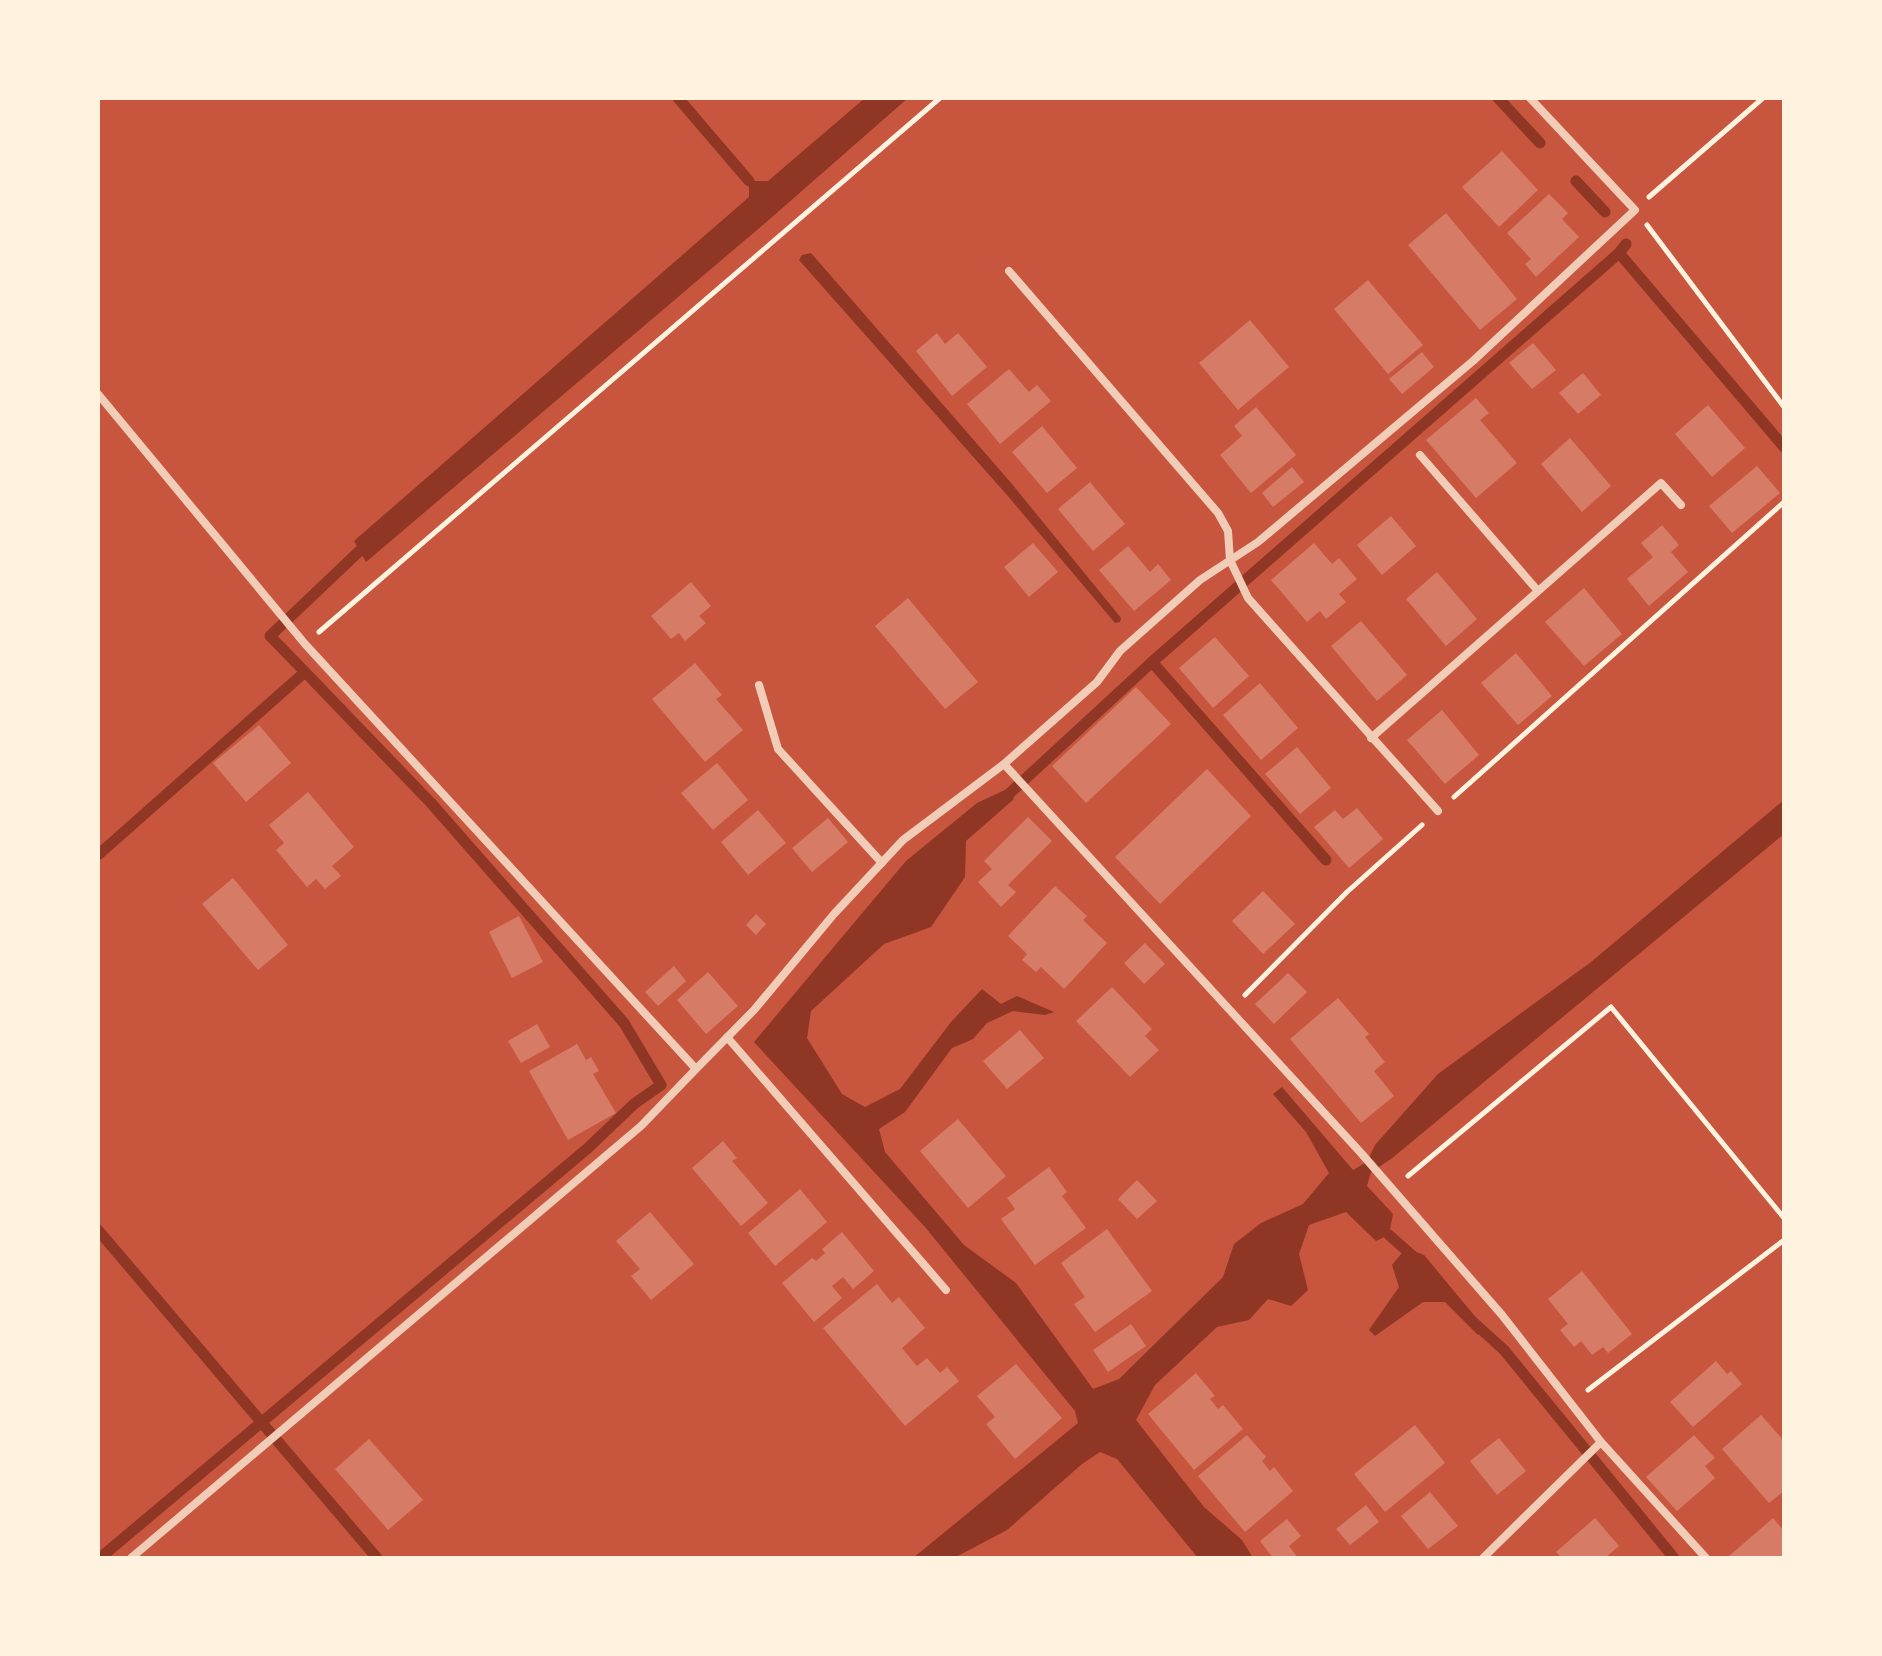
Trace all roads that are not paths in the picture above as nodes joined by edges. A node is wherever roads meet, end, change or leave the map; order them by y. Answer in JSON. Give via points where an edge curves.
{"nodes":[{"id":1,"x":1530,"y":98,"type":"edge"},
{"id":2,"x":1009,"y":271,"type":"dead end"},
{"id":3,"x":98,"y":394,"type":"edge"},
{"id":4,"x":1420,"y":455,"type":"dead end"},
{"id":5,"x":1681,"y":505,"type":"dead end"},
{"id":6,"x":1230,"y":560,"type":"junction"},
{"id":7,"x":1538,"y":591,"type":"junction"},
{"id":8,"x":759,"y":685,"type":"dead end"},
{"id":9,"x":1371,"y":738,"type":"junction"},
{"id":10,"x":1004,"y":764,"type":"junction"},
{"id":11,"x":1438,"y":811,"type":"road end"},
{"id":12,"x":882,"y":863,"type":"junction"},
{"id":13,"x":727,"y":1037,"type":"junction"},
{"id":14,"x":696,"y":1069,"type":"junction"},
{"id":15,"x":946,"y":1290,"type":"dead end"},
{"id":16,"x":1601,"y":1442,"type":"junction"},
{"id":17,"x":131,"y":1558,"type":"edge"},
{"id":18,"x":1483,"y":1558,"type":"edge"},
{"id":19,"x":1706,"y":1558,"type":"edge"}],
"edges":[{"from":1,"to":6,"type":"street","via":[[1635,210],[1473,361]]},
{"from":2,"to":6,"type":"street","via":[[1218,513],[1228,531]]},
{"from":3,"to":14,"type":"street","via":[[305,644]]},
{"from":4,"to":7,"type":"street"},
{"from":5,"to":7,"type":"street","via":[[1661,483]]},
{"from":6,"to":9,"type":"street","via":[[1248,598]]},
{"from":6,"to":10,"type":"street","via":[[1120,651],[1097,682]]},
{"from":7,"to":9,"type":"street"},
{"from":8,"to":12,"type":"street","via":[[778,749]]},
{"from":9,"to":11,"type":"street"},
{"from":10,"to":12,"type":"street","via":[[903,840]]},
{"from":10,"to":16,"type":"street","via":[[1361,1153],[1502,1315]]},
{"from":12,"to":13,"type":"street"},
{"from":13,"to":14,"type":"street"},
{"from":13,"to":15,"type":"street"},
{"from":14,"to":17,"type":"street","via":[[641,1126]]},
{"from":16,"to":18,"type":"street"},
{"from":16,"to":19,"type":"street"}]}
